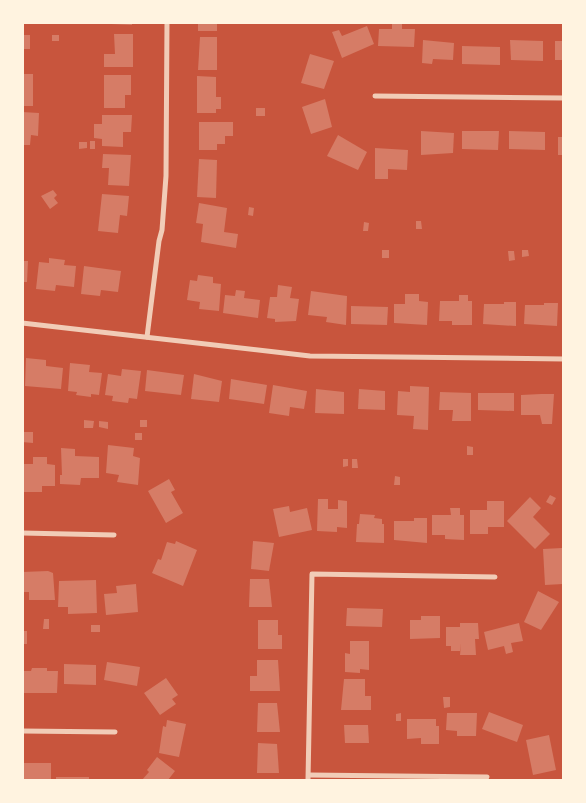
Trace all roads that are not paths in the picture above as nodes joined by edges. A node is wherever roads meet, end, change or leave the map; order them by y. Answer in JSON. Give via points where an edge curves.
{"nodes":[{"id":1,"x":167,"y":22,"type":"edge"},
{"id":2,"x":375,"y":96,"type":"dead end"},
{"id":3,"x":564,"y":98,"type":"edge"},
{"id":4,"x":22,"y":323,"type":"edge"},
{"id":5,"x":147,"y":338,"type":"junction"},
{"id":6,"x":564,"y":359,"type":"edge"},
{"id":7,"x":22,"y":533,"type":"edge"},
{"id":8,"x":114,"y":535,"type":"dead end"},
{"id":9,"x":495,"y":577,"type":"dead end"},
{"id":10,"x":22,"y":731,"type":"edge"},
{"id":11,"x":115,"y":732,"type":"dead end"},
{"id":12,"x":308,"y":778,"type":"edge"},
{"id":13,"x":488,"y":778,"type":"dead end"}],
"edges":[{"from":1,"to":5,"type":"street","via":[[166,176]]},
{"from":2,"to":3,"type":"street"},
{"from":4,"to":5,"type":"street"},
{"from":5,"to":6,"type":"street","via":[[310,356]]},
{"from":7,"to":8,"type":"street"},
{"from":9,"to":12,"type":"street","via":[[312,574]]},
{"from":10,"to":11,"type":"street"},
{"from":12,"to":13,"type":"street"}]}
